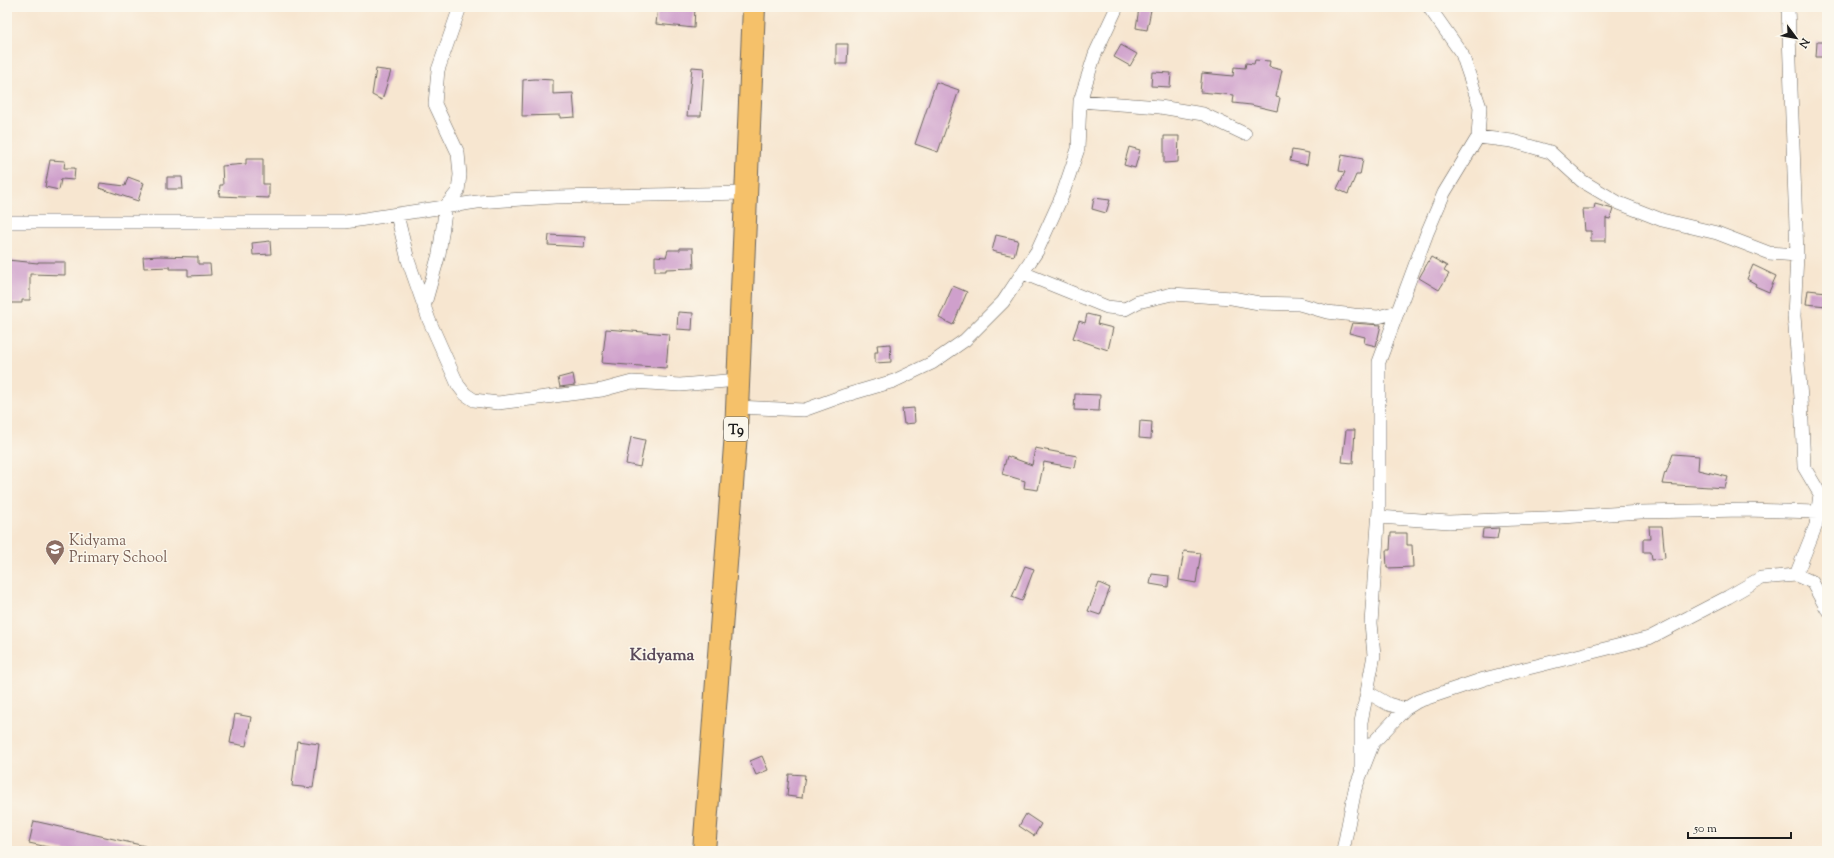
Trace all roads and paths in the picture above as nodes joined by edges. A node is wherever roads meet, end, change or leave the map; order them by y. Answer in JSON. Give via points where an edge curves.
{"nodes":[{"id":1,"x":460,"y":7,"type":"edge"},
{"id":2,"x":754,"y":7,"type":"edge"},
{"id":3,"x":1117,"y":7,"type":"edge"},
{"id":4,"x":1429,"y":7,"type":"edge"},
{"id":5,"x":1788,"y":7,"type":"edge"},
{"id":6,"x":1080,"y":101,"type":"junction"},
{"id":7,"x":1245,"y":134,"type":"dead end"},
{"id":8,"x":1478,"y":137,"type":"junction"},
{"id":9,"x":746,"y":194,"type":"junction"},
{"id":10,"x":446,"y":206,"type":"junction"},
{"id":11,"x":397,"y":215,"type":"junction"},
{"id":12,"x":7,"y":222,"type":"edge"},
{"id":13,"x":1797,"y":255,"type":"junction"},
{"id":14,"x":1023,"y":273,"type":"junction"},
{"id":15,"x":424,"y":307,"type":"junction"},
{"id":16,"x":1397,"y":312,"type":"junction"},
{"id":17,"x":738,"y":380,"type":"junction"},
{"id":18,"x":737,"y":407,"type":"junction"},
{"id":19,"x":1818,"y":512,"type":"junction"},
{"id":20,"x":1379,"y":517,"type":"junction"},
{"id":21,"x":1796,"y":575,"type":"junction"},
{"id":22,"x":1827,"y":609,"type":"edge"},
{"id":23,"x":1367,"y":692,"type":"junction"},
{"id":24,"x":1405,"y":709,"type":"junction"},
{"id":25,"x":1361,"y":773,"type":"junction"},
{"id":26,"x":704,"y":851,"type":"edge"},
{"id":27,"x":1343,"y":851,"type":"edge"}],
"edges":[{"from":1,"to":10,"type":"street","via":[[438,70],[435,104],[458,153],[458,191]]},
{"from":2,"to":9,"type":"highway","number":"T9"},
{"from":3,"to":6,"type":"street","via":[[1095,54]]},
{"from":4,"to":8,"type":"street","via":[[1462,54],[1480,107]]},
{"from":5,"to":13,"type":"street"},
{"from":6,"to":7,"type":"street","via":[[1160,107],[1203,114]]},
{"from":6,"to":14,"type":"street","via":[[1078,149],[1062,196],[1044,237]]},
{"from":8,"to":13,"type":"street","via":[[1512,142],[1550,152],[1582,181],[1619,203],[1662,220],[1717,233],[1769,253]]},
{"from":8,"to":16,"type":"street","via":[[1444,193]]},
{"from":9,"to":10,"type":"street","via":[[555,197]]},
{"from":9,"to":17,"type":"highway","number":"T9"},
{"from":10,"to":11,"type":"street"},
{"from":10,"to":15,"type":"street","via":[[439,254]]},
{"from":11,"to":12,"type":"street","via":[[345,222]]},
{"from":11,"to":15,"type":"street","via":[[408,260]]},
{"from":13,"to":19,"type":"street","via":[[1794,316],[1804,467],[1820,494]]},
{"from":14,"to":16,"type":"street","via":[[1107,307],[1125,309],[1138,302],[1172,294],[1232,298],[1259,303],[1299,304],[1327,312],[1378,317]]},
{"from":14,"to":18,"type":"street","via":[[1003,302],[965,340],[932,363],[894,381],[804,410]]},
{"from":15,"to":17,"type":"street","via":[[458,385],[474,400],[498,403],[544,398],[602,390],[632,382],[680,385]]},
{"from":16,"to":20,"type":"street","via":[[1379,362]]},
{"from":17,"to":18,"type":"highway","number":"T9"},
{"from":18,"to":26,"type":"highway","number":"T9"},
{"from":19,"to":20,"type":"street","via":[[1641,512],[1449,522]]},
{"from":19,"to":21,"type":"street","via":[[1816,525]]},
{"from":20,"to":23,"type":"street","via":[[1371,623],[1374,654]]},
{"from":21,"to":22,"type":"street","via":[[1812,582]]},
{"from":21,"to":24,"type":"street","via":[[1761,578],[1649,638],[1484,679],[1418,701]]},
{"from":23,"to":24,"type":"street","via":[[1388,704]]},
{"from":23,"to":25,"type":"street","via":[[1361,722]]},
{"from":24,"to":25,"type":"street","via":[[1373,743]]},
{"from":25,"to":27,"type":"street","via":[[1355,789]]}]}
